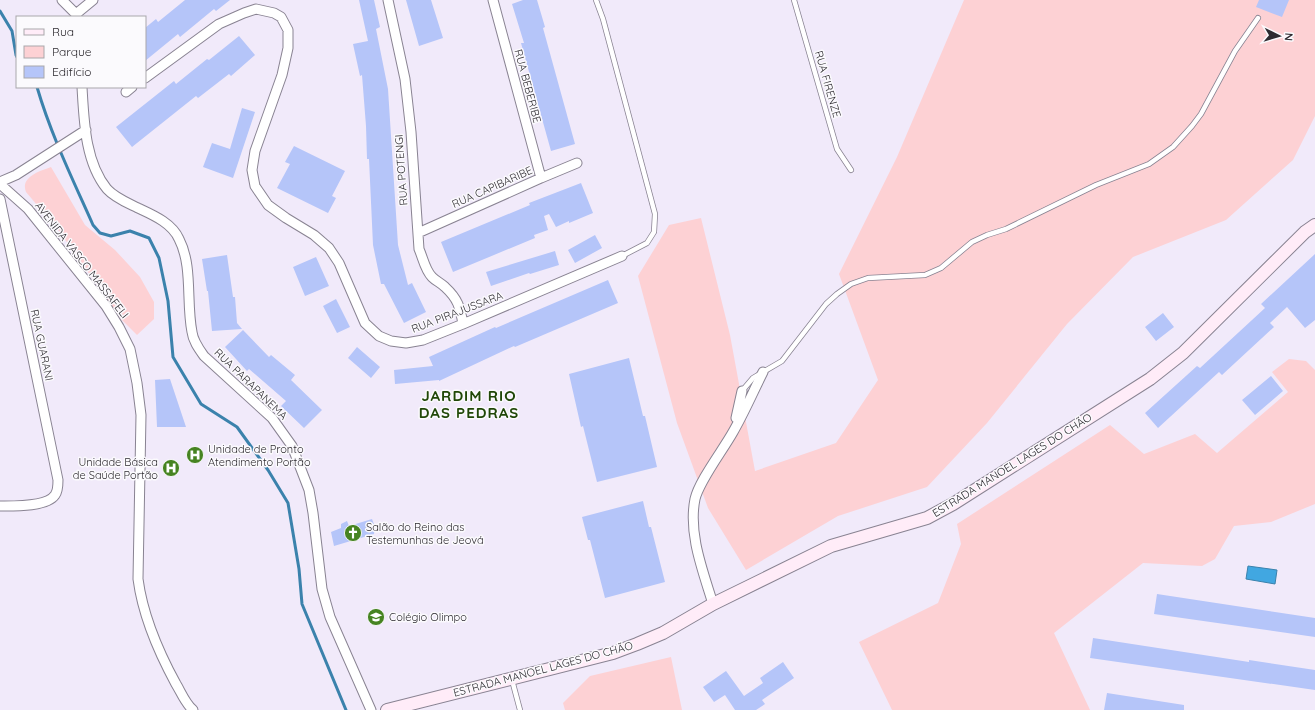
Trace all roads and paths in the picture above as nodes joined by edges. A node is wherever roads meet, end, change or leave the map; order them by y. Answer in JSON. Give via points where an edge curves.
{"nodes":[{"id":1,"x":62,"y":0,"type":"edge"},
{"id":2,"x":93,"y":0,"type":"edge"},
{"id":3,"x":388,"y":0,"type":"edge"},
{"id":4,"x":493,"y":0,"type":"edge"},
{"id":5,"x":596,"y":0,"type":"edge"},
{"id":6,"x":794,"y":0,"type":"edge"},
{"id":7,"x":76,"y":15,"type":"edge"},
{"id":8,"x":1258,"y":18,"type":"dead end"},
{"id":9,"x":146,"y":77,"type":"edge"},
{"id":10,"x":82,"y":90,"type":"edge"},
{"id":11,"x":86,"y":130,"type":"junction"},
{"id":12,"x":577,"y":163,"type":"dead end"},
{"id":13,"x":851,"y":170,"type":"dead end"},
{"id":14,"x":541,"y":178,"type":"junction"},
{"id":15,"x":0,"y":183,"type":"edge"},
{"id":16,"x":0,"y":199,"type":"edge"},
{"id":17,"x":1315,"y":225,"type":"edge"},
{"id":18,"x":418,"y":233,"type":"junction"},
{"id":19,"x":622,"y":256,"type":"joint"},
{"id":20,"x":463,"y":324,"type":"junction"},
{"id":21,"x":763,"y":372,"type":"junction"},
{"id":22,"x":742,"y":391,"type":"joint"},
{"id":23,"x":734,"y":431,"type":"junction"},
{"id":24,"x":0,"y":506,"type":"edge"},
{"id":25,"x":713,"y":604,"type":"junction"},
{"id":26,"x":512,"y":678,"type":"junction"},
{"id":27,"x":191,"y":709,"type":"edge"},
{"id":28,"x":371,"y":710,"type":"edge"},
{"id":29,"x":387,"y":710,"type":"edge"},
{"id":30,"x":520,"y":710,"type":"edge"}],
"edges":[{"from":1,"to":7,"type":"street"},
{"from":2,"to":7,"type":"street"},
{"from":3,"to":18,"type":"street","name":"RUA POTENGI","via":[[405,79]]},
{"from":4,"to":14,"type":"street","name":"RUA BEBERIBE"},
{"from":5,"to":19,"type":"lane","name":"RUA PIRAJUSSARA","via":[[655,214],[654,232],[646,243]]},
{"from":6,"to":13,"type":"lane","name":"RUA FIRENZE","via":[[837,149]]},
{"from":8,"to":21,"type":"lane","via":[[1235,51],[1201,114],[1173,147],[1149,164],[1096,185],[1006,229],[972,242],[941,268],[925,275],[868,278],[851,284],[826,304],[782,362]]},
{"from":9,"to":20,"type":"street","name":"RUA PIRAJUSSARA","via":[[219,24],[256,9],[281,17],[288,30],[288,48],[282,75],[255,151],[252,170],[255,186],[268,205],[329,248],[339,263],[365,323],[379,336],[406,343],[423,340]]},
{"from":10,"to":11,"type":"street","name":"RUA PARAPANEMA"},
{"from":11,"to":15,"type":"street"},
{"from":11,"to":28,"type":"street","name":"RUA PARAPANEMA","via":[[91,158],[108,190],[123,201],[162,220],[179,238],[188,276],[192,333],[204,356],[272,418],[292,446],[309,490],[322,590],[330,617]]},
{"from":12,"to":14,"type":"street","name":"RUA CAPIBARIBE"},
{"from":14,"to":18,"type":"street","name":"RUA CAPIBARIBE"},
{"from":15,"to":27,"type":"street","name":"AVENIDA VASCO MASSAFELI","via":[[28,209],[106,306],[130,349],[141,415],[139,590],[147,622],[159,650]]},
{"from":16,"to":24,"type":"street","name":"RUA GUARANI","via":[[58,480],[58,488],[51,500],[44,503]]},
{"from":17,"to":25,"type":"street","name":"ESTRADA MANOEL LAGES DO CHÃO","via":[[1183,353],[1150,379],[953,504],[927,518],[899,528],[831,546]]},
{"from":18,"to":20,"type":"street","name":"RUA POTENGI","via":[[419,249],[425,265],[432,277],[456,299]]},
{"from":19,"to":20,"type":"street","name":"RUA PIRAJUSSARA"},
{"from":21,"to":22,"type":"lane","via":[[753,378]]},
{"from":21,"to":23,"type":"street"},
{"from":22,"to":23,"type":"street"},
{"from":23,"to":25,"type":"street","via":[[701,484],[694,511],[694,528],[701,566]]},
{"from":25,"to":26,"type":"street","name":"ESTRADA MANOEL LAGES DO CHÃO","via":[[664,633],[613,653]]},
{"from":26,"to":29,"type":"street","name":"ESTRADA MANOEL LAGES DO CHÃO"},
{"from":26,"to":30,"type":"lane"}]}
